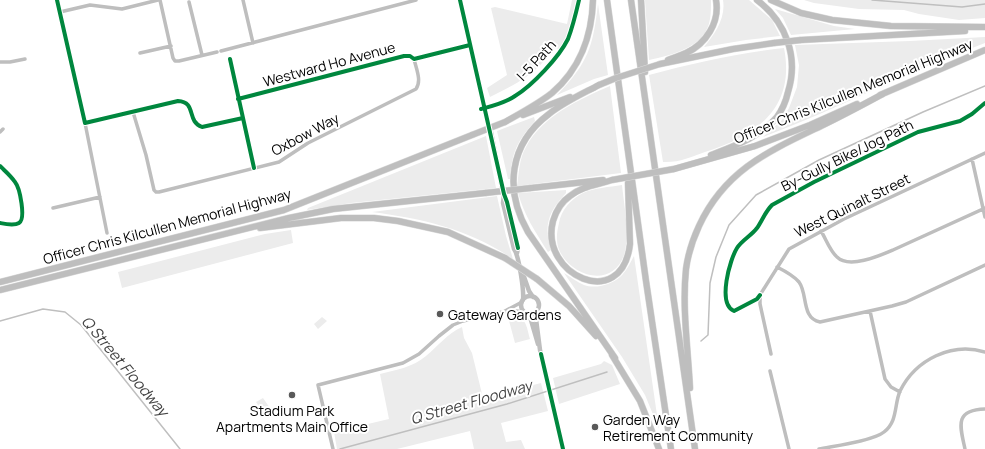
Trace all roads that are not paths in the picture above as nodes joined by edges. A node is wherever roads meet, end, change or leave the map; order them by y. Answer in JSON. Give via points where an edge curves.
{"nodes":[{"id":1,"x":57,"y":0,"type":"edge"},
{"id":2,"x":159,"y":0,"type":"edge"},
{"id":3,"x":243,"y":0,"type":"edge"},
{"id":4,"x":416,"y":0,"type":"edge"},
{"id":5,"x":460,"y":0,"type":"edge"},
{"id":6,"x":593,"y":0,"type":"edge"},
{"id":7,"x":607,"y":0,"type":"edge"},
{"id":8,"x":631,"y":0,"type":"edge"},
{"id":9,"x":641,"y":0,"type":"edge"},
{"id":10,"x":716,"y":0,"type":"edge"},
{"id":11,"x":757,"y":0,"type":"edge"},
{"id":12,"x":771,"y":0,"type":"edge"},
{"id":13,"x":190,"y":2,"type":"dead end"},
{"id":14,"x":60,"y":12,"type":"junction"},
{"id":15,"x":985,"y":28,"type":"edge"},
{"id":16,"x":253,"y":43,"type":"junction"},
{"id":17,"x":470,"y":45,"type":"junction"},
{"id":18,"x":171,"y":46,"type":"junction"},
{"id":19,"x":985,"y":50,"type":"edge"},
{"id":20,"x":140,"y":53,"type":"dead end"},
{"id":21,"x":202,"y":55,"type":"junction"},
{"id":22,"x":25,"y":59,"type":"dead end"},
{"id":23,"x":230,"y":59,"type":"dead end"},
{"id":24,"x":414,"y":59,"type":"junction"},
{"id":25,"x":0,"y":62,"type":"edge"},
{"id":26,"x":660,"y":64,"type":"junction"},
{"id":27,"x":600,"y":85,"type":"junction"},
{"id":28,"x":883,"y":94,"type":"junction"},
{"id":29,"x":238,"y":99,"type":"junction"},
{"id":30,"x":133,"y":112,"type":"junction"},
{"id":31,"x":647,"y":112,"type":"junction"},
{"id":32,"x":243,"y":118,"type":"junction"},
{"id":33,"x":505,"y":122,"type":"junction"},
{"id":34,"x":85,"y":123,"type":"junction"},
{"id":35,"x":488,"y":123,"type":"dead end"},
{"id":36,"x":491,"y":132,"type":"dead end"},
{"id":37,"x":627,"y":151,"type":"junction"},
{"id":38,"x":985,"y":153,"type":"edge"},
{"id":39,"x":972,"y":159,"type":"junction"},
{"id":40,"x":0,"y":166,"type":"edge"},
{"id":41,"x":254,"y":168,"type":"junction"},
{"id":42,"x":674,"y":169,"type":"junction"},
{"id":43,"x":612,"y":180,"type":"junction"},
{"id":44,"x":502,"y":188,"type":"dead end"},
{"id":45,"x":100,"y":197,"type":"junction"},
{"id":46,"x":53,"y":208,"type":"dead end"},
{"id":47,"x":984,"y":208,"type":"edge"},
{"id":48,"x":985,"y":217,"type":"edge"},
{"id":49,"x":0,"y":223,"type":"edge"},
{"id":50,"x":821,"y":231,"type":"junction"},
{"id":51,"x":107,"y":233,"type":"dead end"},
{"id":52,"x":227,"y":233,"type":"junction"},
{"id":53,"x":517,"y":253,"type":"junction"},
{"id":54,"x":519,"y":264,"type":"junction"},
{"id":55,"x":985,"y":265,"type":"edge"},
{"id":56,"x":777,"y":267,"type":"junction"},
{"id":57,"x":0,"y":282,"type":"edge"},
{"id":58,"x":0,"y":290,"type":"edge"},
{"id":59,"x":533,"y":297,"type":"junction"},
{"id":60,"x":523,"y":301,"type":"junction"},
{"id":61,"x":536,"y":311,"type":"junction"},
{"id":62,"x":870,"y":311,"type":"junction"},
{"id":63,"x":502,"y":312,"type":"junction"},
{"id":64,"x":525,"y":312,"type":"junction"},
{"id":65,"x":540,"y":350,"type":"junction"},
{"id":66,"x":985,"y":352,"type":"edge"},
{"id":67,"x":771,"y":354,"type":"dead end"},
{"id":68,"x":615,"y":358,"type":"junction"},
{"id":69,"x":770,"y":371,"type":"dead end"},
{"id":70,"x":900,"y":392,"type":"junction"},
{"id":71,"x":985,"y":409,"type":"edge"},
{"id":72,"x":691,"y":417,"type":"junction"},
{"id":73,"x":333,"y":449,"type":"edge"},
{"id":74,"x":562,"y":449,"type":"edge"},
{"id":75,"x":659,"y":449,"type":"edge"},
{"id":76,"x":671,"y":449,"type":"edge"},
{"id":77,"x":695,"y":449,"type":"edge"},
{"id":78,"x":788,"y":449,"type":"edge"},
{"id":79,"x":819,"y":449,"type":"edge"},
{"id":80,"x":965,"y":449,"type":"edge"}],
"edges":[{"from":1,"to":14,"type":"street"},
{"from":2,"to":14,"type":"street","via":[[122,9],[90,5]]},
{"from":2,"to":18,"type":"street"},
{"from":3,"to":16,"type":"street"},
{"from":4,"to":16,"type":"street"},
{"from":5,"to":17,"type":"street"},
{"from":6,"to":33,"type":"highway","via":[[588,38],[571,72],[552,93]]},
{"from":7,"to":37,"type":"highway"},
{"from":8,"to":31,"type":"highway"},
{"from":9,"to":31,"type":"highway"},
{"from":10,"to":26,"type":"highway","via":[[714,22],[705,39],[687,53]]},
{"from":11,"to":42,"type":"highway","via":[[776,18],[791,53],[791,82],[784,104],[777,117],[749,140]]},
{"from":12,"to":15,"type":"highway","via":[[801,13],[832,20],[891,26]]},
{"from":13,"to":21,"type":"street"},
{"from":14,"to":34,"type":"street"},
{"from":15,"to":26,"type":"highway","name":"Officer Chris Kilcullen Memorial Highway","bridge":true,"via":[[801,40],[725,50]]},
{"from":16,"to":21,"type":"street"},
{"from":17,"to":24,"type":"street","name":"Westward Ho Avenue"},
{"from":17,"to":35,"type":"street"},
{"from":18,"to":20,"type":"street"},
{"from":18,"to":21,"type":"street","via":[[173,58],[177,61]]},
{"from":19,"to":28,"type":"highway","name":"Officer Chris Kilcullen Memorial Highway"},
{"from":22,"to":25,"type":"street"},
{"from":23,"to":29,"type":"street"},
{"from":24,"to":29,"type":"street","name":"Westward Ho Avenue","via":[[404,56]]},
{"from":24,"to":41,"type":"street","name":"Oxbow Way","via":[[419,84],[414,91],[308,143],[279,162]]},
{"from":26,"to":27,"type":"highway","name":"Officer Chris Kilcullen Memorial Highway","bridge":true},
{"from":27,"to":33,"type":"highway","name":"Officer Chris Kilcullen Memorial Highway"},
{"from":27,"to":68,"type":"highway","via":[[566,102],[530,132],[518,155],[513,189],[516,205],[526,227]]},
{"from":28,"to":42,"type":"highway","name":"Officer Chris Kilcullen Memorial Highway","via":[[778,138]]},
{"from":28,"to":72,"type":"highway","via":[[749,165],[723,188],[704,216],[695,234],[685,282]]},
{"from":29,"to":32,"type":"street"},
{"from":30,"to":32,"type":"street","via":[[180,101],[188,104],[194,121],[202,127]]},
{"from":30,"to":34,"type":"street"},
{"from":30,"to":41,"type":"street","name":"Oxbow Way","via":[[156,192]]},
{"from":31,"to":72,"type":"highway"},
{"from":32,"to":41,"type":"street"},
{"from":33,"to":57,"type":"highway","name":"Officer Chris Kilcullen Memorial Highway","bridge":true,"via":[[284,210]]},
{"from":34,"to":45,"type":"street"},
{"from":36,"to":44,"type":"street"},
{"from":37,"to":43,"type":"highway","via":[[629,253],[625,263],[614,276],[607,280],[590,280],[573,274],[561,262],[552,241],[552,228],[560,205],[570,196],[587,187]]},
{"from":37,"to":76,"type":"highway"},
{"from":38,"to":39,"type":"street","name":"West Quinalt Street"},
{"from":39,"to":47,"type":"street"},
{"from":39,"to":50,"type":"street","name":"West Quinalt Street"},
{"from":40,"to":49,"type":"street","via":[[19,189],[22,216],[19,223]]},
{"from":42,"to":43,"type":"highway","name":"Officer Chris Kilcullen Memorial Highway","bridge":true},
{"from":43,"to":52,"type":"highway","name":"Officer Chris Kilcullen Memorial Highway","bridge":true,"via":[[333,209]]},
{"from":45,"to":46,"type":"street"},
{"from":45,"to":51,"type":"street"},
{"from":47,"to":48,"type":"street"},
{"from":47,"to":50,"type":"street","via":[[893,250],[857,262],[847,262],[836,257]]},
{"from":50,"to":56,"type":"street","name":"West Quinalt Street","via":[[789,249]]},
{"from":52,"to":58,"type":"highway","name":"Officer Chris Kilcullen Memorial Highway"},
{"from":52,"to":68,"type":"highway","bridge":true,"via":[[341,218],[398,221],[448,232],[505,258],[537,279],[569,306]]},
{"from":53,"to":53,"type":"street","via":[[518,248],[504,194],[514,250]]},
{"from":53,"to":54,"type":"street"},
{"from":54,"to":59,"type":"street"},
{"from":54,"to":60,"type":"street"},
{"from":55,"to":62,"type":"street","via":[[906,302]]},
{"from":56,"to":62,"type":"street","via":[[795,277],[800,283],[807,312],[814,321],[820,322]]},
{"from":56,"to":67,"type":"street","name":"West Quinalt Street","via":[[759,298]]},
{"from":59,"to":60,"type":"street"},
{"from":59,"to":61,"type":"street","via":[[538,303]]},
{"from":60,"to":63,"type":"street"},
{"from":60,"to":64,"type":"street","via":[[521,307]]},
{"from":61,"to":64,"type":"street","via":[[532,314]]},
{"from":61,"to":65,"type":"street"},
{"from":62,"to":70,"type":"street","via":[[885,379]]},
{"from":63,"to":64,"type":"street"},
{"from":63,"to":73,"type":"street","via":[[452,325],[419,354],[403,364],[318,385]]},
{"from":64,"to":65,"type":"street","via":[[531,320]]},
{"from":65,"to":74,"type":"street"},
{"from":66,"to":70,"type":"street","via":[[957,349],[935,356],[914,371]]},
{"from":68,"to":75,"type":"highway","via":[[640,401]]},
{"from":69,"to":78,"type":"street"},
{"from":70,"to":79,"type":"street","via":[[893,422],[882,434]]},
{"from":71,"to":80,"type":"street","via":[[974,409],[966,413],[962,419]]},
{"from":72,"to":77,"type":"highway"}]}
